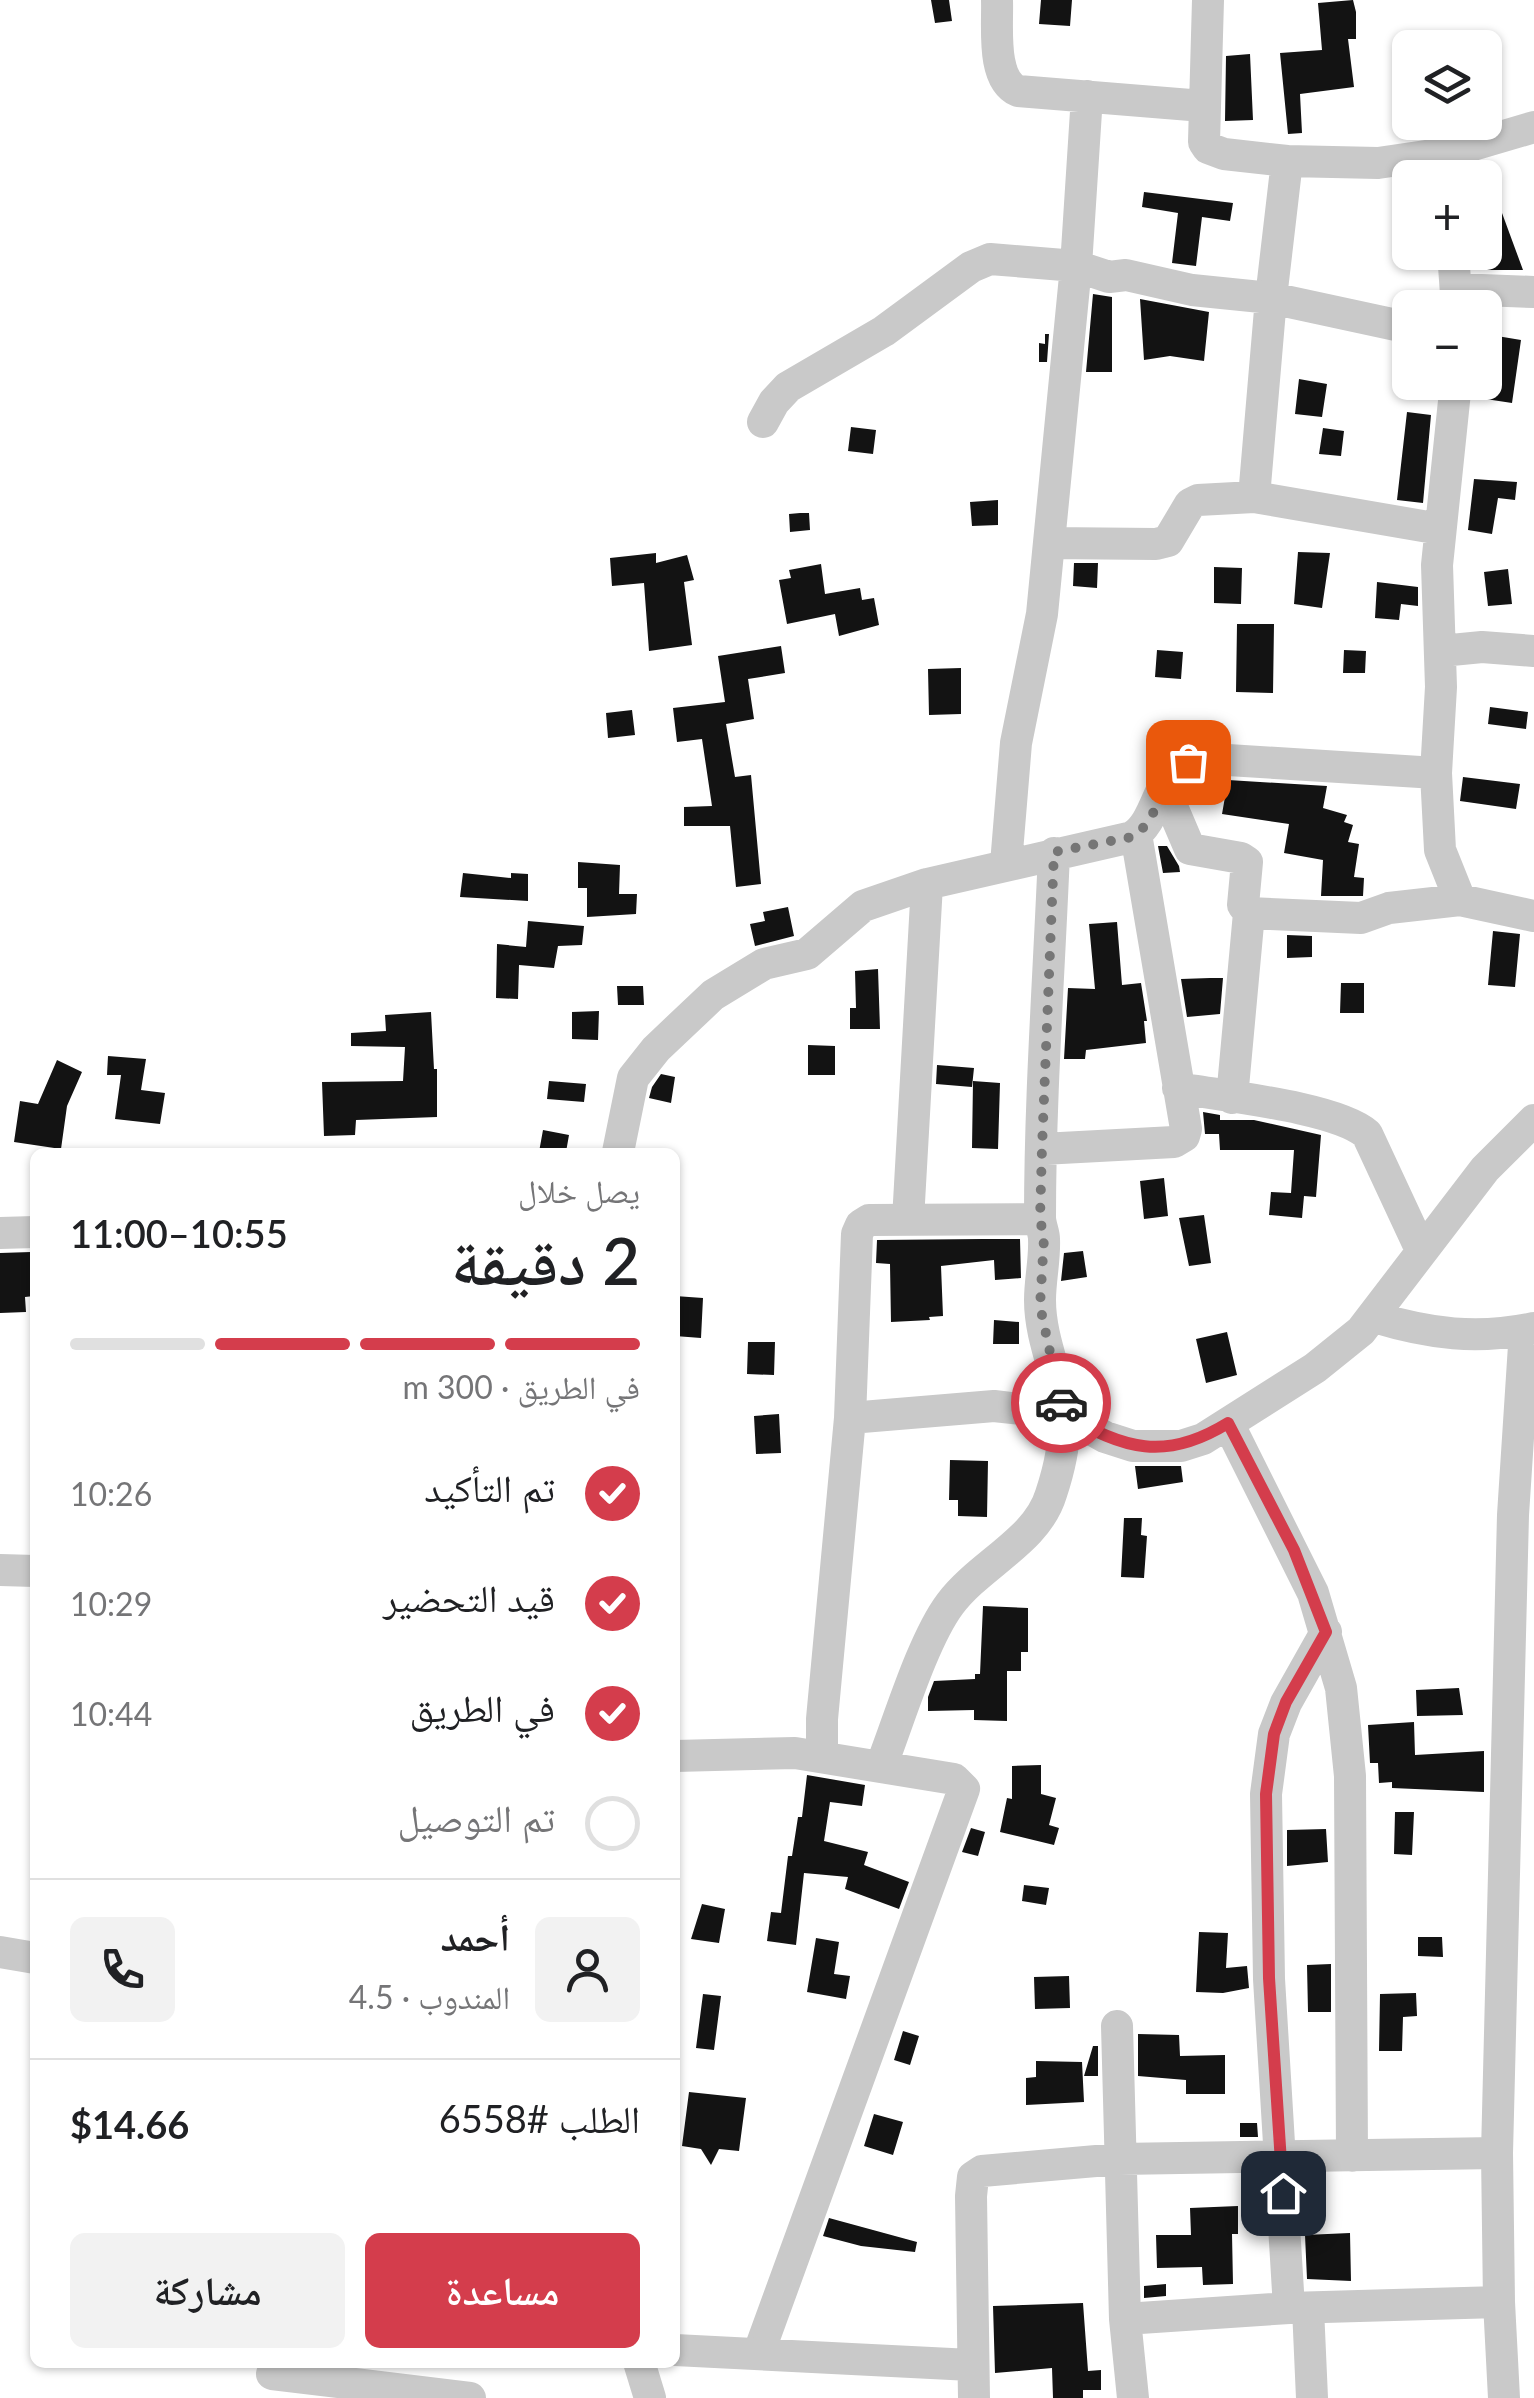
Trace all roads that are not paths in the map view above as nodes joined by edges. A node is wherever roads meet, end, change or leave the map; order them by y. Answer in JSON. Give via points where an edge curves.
{"nodes":[{"id":1,"x":996,"y":0,"type":"edge"},
{"id":2,"x":1208,"y":0,"type":"edge"},
{"id":3,"x":1087,"y":96,"type":"junction"},
{"id":4,"x":1203,"y":106,"type":"junction"},
{"id":5,"x":1534,"y":127,"type":"edge"},
{"id":6,"x":1458,"y":160,"type":"edge"},
{"id":7,"x":1288,"y":161,"type":"junction"},
{"id":8,"x":1392,"y":163,"type":"edge"},
{"id":9,"x":1076,"y":266,"type":"junction"},
{"id":10,"x":1534,"y":292,"type":"edge"},
{"id":11,"x":1502,"y":294,"type":"edge"},
{"id":12,"x":1271,"y":298,"type":"junction"},
{"id":13,"x":1392,"y":324,"type":"edge"},
{"id":14,"x":1454,"y":400,"type":"edge"},
{"id":15,"x":764,"y":422,"type":"dead end"},
{"id":16,"x":1254,"y":497,"type":"junction"},
{"id":17,"x":1440,"y":529,"type":"junction"},
{"id":18,"x":1049,"y":543,"type":"junction"},
{"id":19,"x":1441,"y":651,"type":"junction"},
{"id":20,"x":1534,"y":651,"type":"edge"},
{"id":21,"x":1436,"y":773,"type":"junction"},
{"id":22,"x":1164,"y":788,"type":"junction"},
{"id":23,"x":1136,"y":834,"type":"junction"},
{"id":24,"x":1054,"y":852,"type":"junction"},
{"id":25,"x":1006,"y":864,"type":"junction"},
{"id":26,"x":928,"y":884,"type":"junction"},
{"id":27,"x":1460,"y":900,"type":"junction"},
{"id":28,"x":1249,"y":912,"type":"junction"},
{"id":29,"x":1534,"y":916,"type":"edge"},
{"id":30,"x":1178,"y":1088,"type":"junction"},
{"id":31,"x":1232,"y":1098,"type":"junction"},
{"id":32,"x":1534,"y":1120,"type":"edge"},
{"id":33,"x":619,"y":1148,"type":"edge"},
{"id":34,"x":1042,"y":1148,"type":"junction"},
{"id":35,"x":1040,"y":1219,"type":"junction"},
{"id":36,"x":908,"y":1220,"type":"junction"},
{"id":37,"x":30,"y":1232,"type":"edge"},
{"id":38,"x":0,"y":1233,"type":"edge"},
{"id":39,"x":1422,"y":1250,"type":"junction"},
{"id":40,"x":1374,"y":1317,"type":"junction"},
{"id":41,"x":1530,"y":1329,"type":"edge"},
{"id":42,"x":1064,"y":1414,"type":"junction"},
{"id":43,"x":850,"y":1418,"type":"junction"},
{"id":44,"x":1228,"y":1423,"type":"junction"},
{"id":45,"x":0,"y":1570,"type":"edge"},
{"id":46,"x":30,"y":1571,"type":"edge"},
{"id":47,"x":1326,"y":1632,"type":"junction"},
{"id":48,"x":680,"y":1756,"type":"edge"},
{"id":49,"x":822,"y":1756,"type":"junction"},
{"id":50,"x":882,"y":1764,"type":"junction"},
{"id":51,"x":0,"y":1952,"type":"edge"},
{"id":52,"x":30,"y":1957,"type":"edge"},
{"id":53,"x":1117,"y":2026,"type":"dead end"},
{"id":54,"x":1497,"y":2153,"type":"junction"},
{"id":55,"x":1281,"y":2155,"type":"junction"},
{"id":56,"x":1352,"y":2156,"type":"junction"},
{"id":57,"x":1119,"y":2160,"type":"junction"},
{"id":58,"x":1499,"y":2302,"type":"junction"},
{"id":59,"x":1298,"y":2308,"type":"junction"},
{"id":60,"x":1125,"y":2319,"type":"junction"},
{"id":61,"x":680,"y":2350,"type":"edge"},
{"id":62,"x":759,"y":2352,"type":"junction"},
{"id":63,"x":972,"y":2364,"type":"junction"},
{"id":64,"x":641,"y":2368,"type":"edge"},
{"id":65,"x":271,"y":2378,"type":"edge"},
{"id":66,"x":470,"y":2398,"type":"edge"},
{"id":67,"x":650,"y":2398,"type":"edge"},
{"id":68,"x":974,"y":2398,"type":"edge"},
{"id":69,"x":1132,"y":2398,"type":"edge"},
{"id":70,"x":1312,"y":2398,"type":"edge"},
{"id":71,"x":1504,"y":2398,"type":"edge"}],
"edges":[{"from":1,"to":3,"type":"street","via":[[1009,88]]},
{"from":2,"to":4,"type":"street"},
{"from":3,"to":4,"type":"street"},
{"from":3,"to":9,"type":"street"},
{"from":4,"to":7,"type":"street","via":[[1208,148]]},
{"from":5,"to":6,"type":"street"},
{"from":7,"to":8,"type":"street"},
{"from":7,"to":12,"type":"street"},
{"from":9,"to":12,"type":"street","via":[[1108,277]]},
{"from":9,"to":15,"type":"street","via":[[990,259],[972,267],[884,331],[788,387]]},
{"from":9,"to":18,"type":"street"},
{"from":10,"to":11,"type":"street"},
{"from":12,"to":13,"type":"street"},
{"from":12,"to":16,"type":"street"},
{"from":14,"to":17,"type":"street"},
{"from":16,"to":17,"type":"street"},
{"from":16,"to":18,"type":"street","via":[[1198,500],[1168,541],[1156,544]]},
{"from":17,"to":19,"type":"street"},
{"from":18,"to":25,"type":"street","via":[[1038,646],[1016,743]]},
{"from":19,"to":20,"type":"street"},
{"from":19,"to":21,"type":"street"},
{"from":21,"to":22,"type":"street","via":[[1212,758],[1175,770]]},
{"from":21,"to":27,"type":"street","via":[[1440,850]]},
{"from":22,"to":23,"type":"street"},
{"from":22,"to":28,"type":"street","via":[[1190,849],[1248,862],[1243,905]]},
{"from":23,"to":24,"type":"street"},
{"from":23,"to":30,"type":"street"},
{"from":24,"to":25,"type":"street"},
{"from":24,"to":34,"type":"street"},
{"from":25,"to":26,"type":"street"},
{"from":26,"to":33,"type":"street","via":[[863,906],[806,954],[764,964],[713,996],[633,1078]]},
{"from":26,"to":36,"type":"street"},
{"from":27,"to":28,"type":"street","via":[[1361,918]]},
{"from":27,"to":29,"type":"street"},
{"from":28,"to":31,"type":"street"},
{"from":30,"to":31,"type":"street"},
{"from":30,"to":34,"type":"street","via":[[1186,1128],[1174,1142]]},
{"from":31,"to":39,"type":"street","via":[[1360,1127]]},
{"from":32,"to":39,"type":"street","via":[[1484,1169]]},
{"from":34,"to":35,"type":"street"},
{"from":35,"to":36,"type":"street"},
{"from":35,"to":42,"type":"street","via":[[1040,1306]]},
{"from":36,"to":43,"type":"street","via":[[869,1220],[857,1234]]},
{"from":37,"to":38,"type":"street"},
{"from":39,"to":40,"type":"street"},
{"from":40,"to":41,"type":"street","via":[[1456,1336]]},
{"from":40,"to":44,"type":"street","via":[[1315,1368]]},
{"from":41,"to":54,"type":"street","via":[[1513,1515]]},
{"from":42,"to":43,"type":"street","via":[[994,1406]]},
{"from":42,"to":44,"type":"street","via":[[1105,1437],[1158,1448],[1202,1439]]},
{"from":42,"to":50,"type":"street","via":[[1057,1472],[1039,1520],[948,1606]]},
{"from":43,"to":49,"type":"street"},
{"from":44,"to":47,"type":"street","via":[[1294,1550]]},
{"from":45,"to":46,"type":"street"},
{"from":47,"to":55,"type":"street","via":[[1274,1734],[1266,1794]]},
{"from":47,"to":56,"type":"street","via":[[1344,1706],[1350,1776]]},
{"from":48,"to":49,"type":"street"},
{"from":49,"to":50,"type":"street"},
{"from":50,"to":62,"type":"street","via":[[954,1778],[964,1788]]},
{"from":51,"to":52,"type":"street"},
{"from":53,"to":57,"type":"street"},
{"from":54,"to":56,"type":"street"},
{"from":54,"to":58,"type":"street"},
{"from":55,"to":56,"type":"street"},
{"from":55,"to":57,"type":"street"},
{"from":55,"to":59,"type":"street"},
{"from":57,"to":60,"type":"street"},
{"from":57,"to":63,"type":"street","via":[[973,2177]]},
{"from":58,"to":59,"type":"street"},
{"from":58,"to":71,"type":"street"},
{"from":59,"to":60,"type":"street"},
{"from":59,"to":70,"type":"street"},
{"from":60,"to":69,"type":"street"},
{"from":61,"to":62,"type":"street"},
{"from":62,"to":63,"type":"street"},
{"from":63,"to":68,"type":"street"},
{"from":64,"to":67,"type":"street"},
{"from":65,"to":66,"type":"street"}]}
